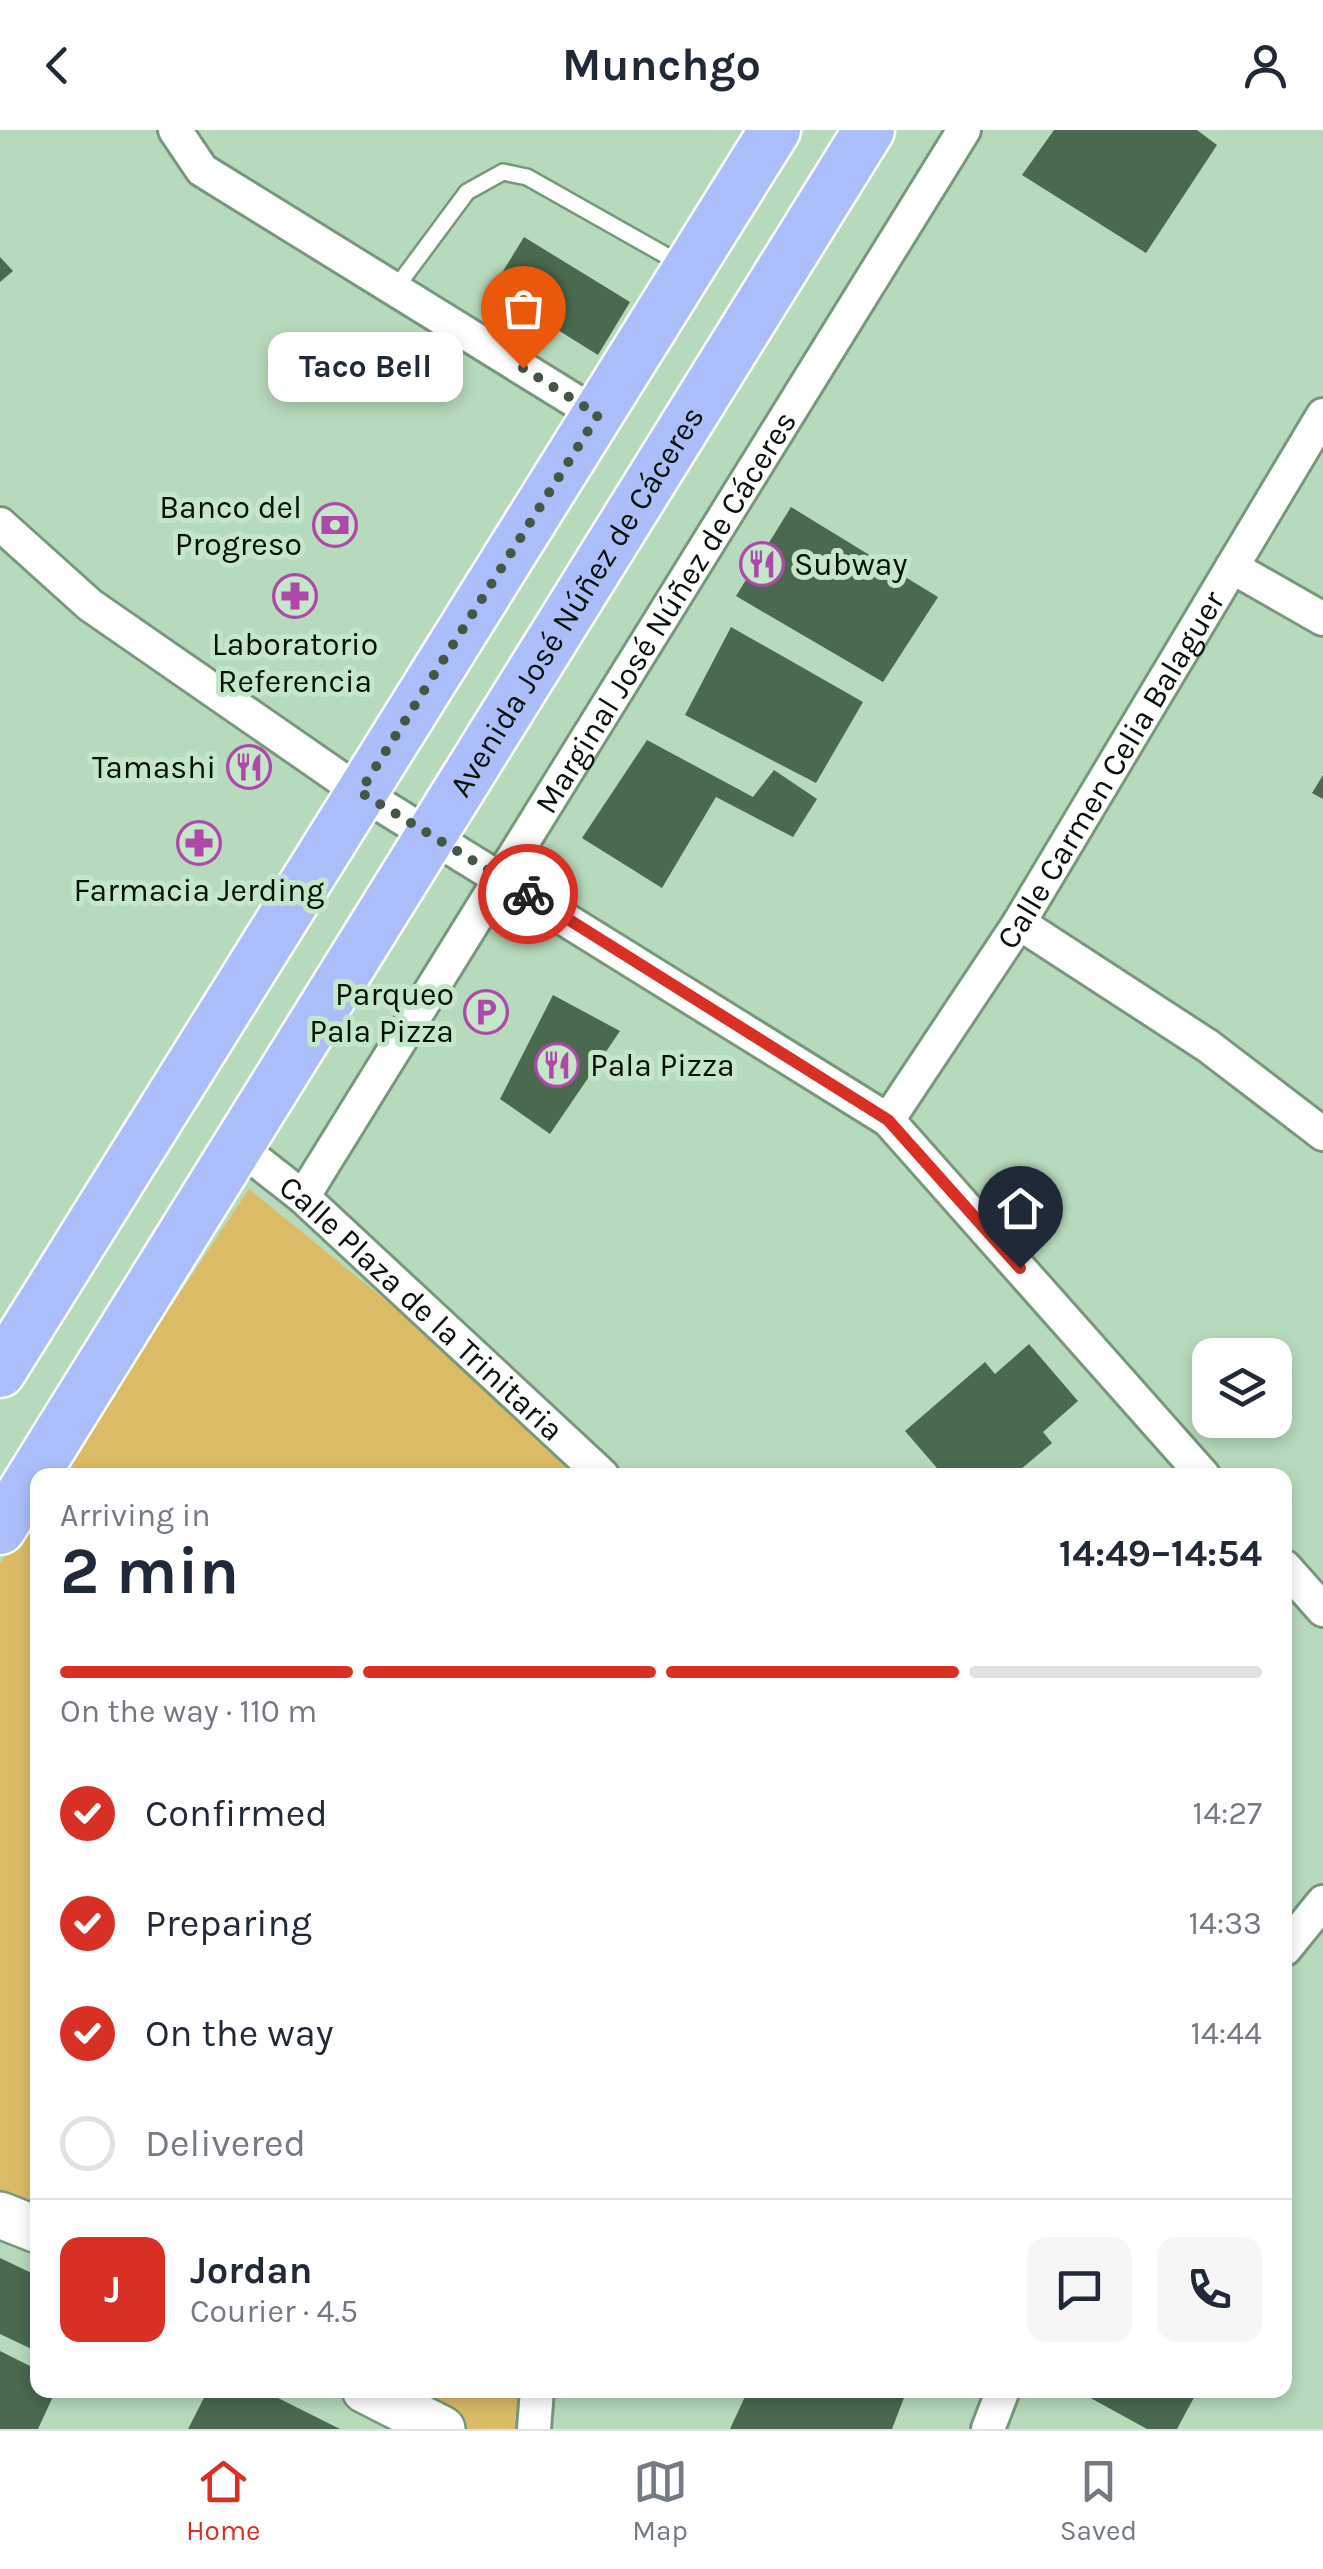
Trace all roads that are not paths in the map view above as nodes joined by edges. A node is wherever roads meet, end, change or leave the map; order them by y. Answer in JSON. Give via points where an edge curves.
{"nodes":[{"id":1,"x":175,"y":130,"type":"edge"},
{"id":2,"x":775,"y":130,"type":"edge"},
{"id":3,"x":869,"y":130,"type":"edge"},
{"id":4,"x":964,"y":130,"type":"edge"},
{"id":5,"x":689,"y":268,"type":"junction"},
{"id":6,"x":395,"y":289,"type":"junction"},
{"id":7,"x":598,"y":415,"type":"junction"},
{"id":8,"x":1323,"y":415,"type":"edge"},
{"id":9,"x":0,"y":524,"type":"edge"},
{"id":10,"x":1232,"y":567,"type":"junction"},
{"id":11,"x":1323,"y":619,"type":"edge"},
{"id":12,"x":360,"y":792,"type":"junction"},
{"id":13,"x":432,"y":834,"type":"junction"},
{"id":14,"x":502,"y":878,"type":"junction"},
{"id":15,"x":1019,"y":923,"type":"junction"},
{"id":16,"x":888,"y":1120,"type":"junction"},
{"id":17,"x":1323,"y":1134,"type":"edge"},
{"id":18,"x":238,"y":1146,"type":"junction"},
{"id":19,"x":303,"y":1197,"type":"junction"},
{"id":20,"x":0,"y":1372,"type":"edge"},
{"id":21,"x":38,"y":1468,"type":"edge"},
{"id":22,"x":594,"y":1468,"type":"edge"},
{"id":23,"x":1197,"y":1468,"type":"edge"},
{"id":24,"x":30,"y":1482,"type":"edge"},
{"id":25,"x":0,"y":1530,"type":"edge"},
{"id":26,"x":1292,"y":1576,"type":"edge"},
{"id":27,"x":1323,"y":1610,"type":"edge"},
{"id":28,"x":1323,"y":1902,"type":"edge"},
{"id":29,"x":1292,"y":1940,"type":"edge"},
{"id":30,"x":0,"y":2215,"type":"edge"},
{"id":31,"x":30,"y":2227,"type":"edge"},
{"id":32,"x":381,"y":2398,"type":"edge"},
{"id":33,"x":536,"y":2398,"type":"edge"},
{"id":34,"x":1000,"y":2398,"type":"edge"},
{"id":35,"x":442,"y":2429,"type":"edge"},
{"id":36,"x":534,"y":2429,"type":"edge"},
{"id":37,"x":988,"y":2429,"type":"edge"}],
"edges":[{"from":1,"to":6,"type":"street","via":[[202,170]]},
{"from":2,"to":5,"type":"main road"},
{"from":3,"to":13,"type":"main road","name":"Avenida José Núñez de Cáceres"},
{"from":4,"to":14,"type":"street","name":"Marginal José Núñez de Cáceres"},
{"from":5,"to":6,"type":"lane","via":[[527,176],[503,172],[467,192]]},
{"from":5,"to":7,"type":"main road"},
{"from":6,"to":7,"type":"street"},
{"from":7,"to":12,"type":"main road"},
{"from":8,"to":10,"type":"street","name":"Calle Carmen Celia Balaguer"},
{"from":9,"to":12,"type":"street","via":[[90,605]]},
{"from":10,"to":11,"type":"street"},
{"from":10,"to":15,"type":"street","name":"Calle Carmen Celia Balaguer"},
{"from":12,"to":13,"type":"street"},
{"from":12,"to":20,"type":"main road"},
{"from":13,"to":14,"type":"street"},
{"from":13,"to":18,"type":"main road","name":"Avenida José Núñez de Cáceres"},
{"from":14,"to":16,"type":"street"},
{"from":14,"to":19,"type":"street","name":"Marginal José Núñez de Cáceres"},
{"from":15,"to":16,"type":"street","name":"Calle Carmen Celia Balaguer"},
{"from":15,"to":17,"type":"street","via":[[1208,1046]]},
{"from":16,"to":23,"type":"street"},
{"from":18,"to":19,"type":"street","name":"Calle Plaza de la Trinitaria"},
{"from":18,"to":21,"type":"main road","name":"Avenida José Núñez de Cáceres"},
{"from":19,"to":22,"type":"street","name":"Calle Plaza de la Trinitaria"},
{"from":24,"to":25,"type":"main road","name":"Avenida José Núñez de Cáceres"},
{"from":26,"to":27,"type":"street"},
{"from":28,"to":29,"type":"street"},
{"from":30,"to":31,"type":"street"},
{"from":32,"to":35,"type":"street"},
{"from":33,"to":36,"type":"street"},
{"from":34,"to":37,"type":"street"}]}
